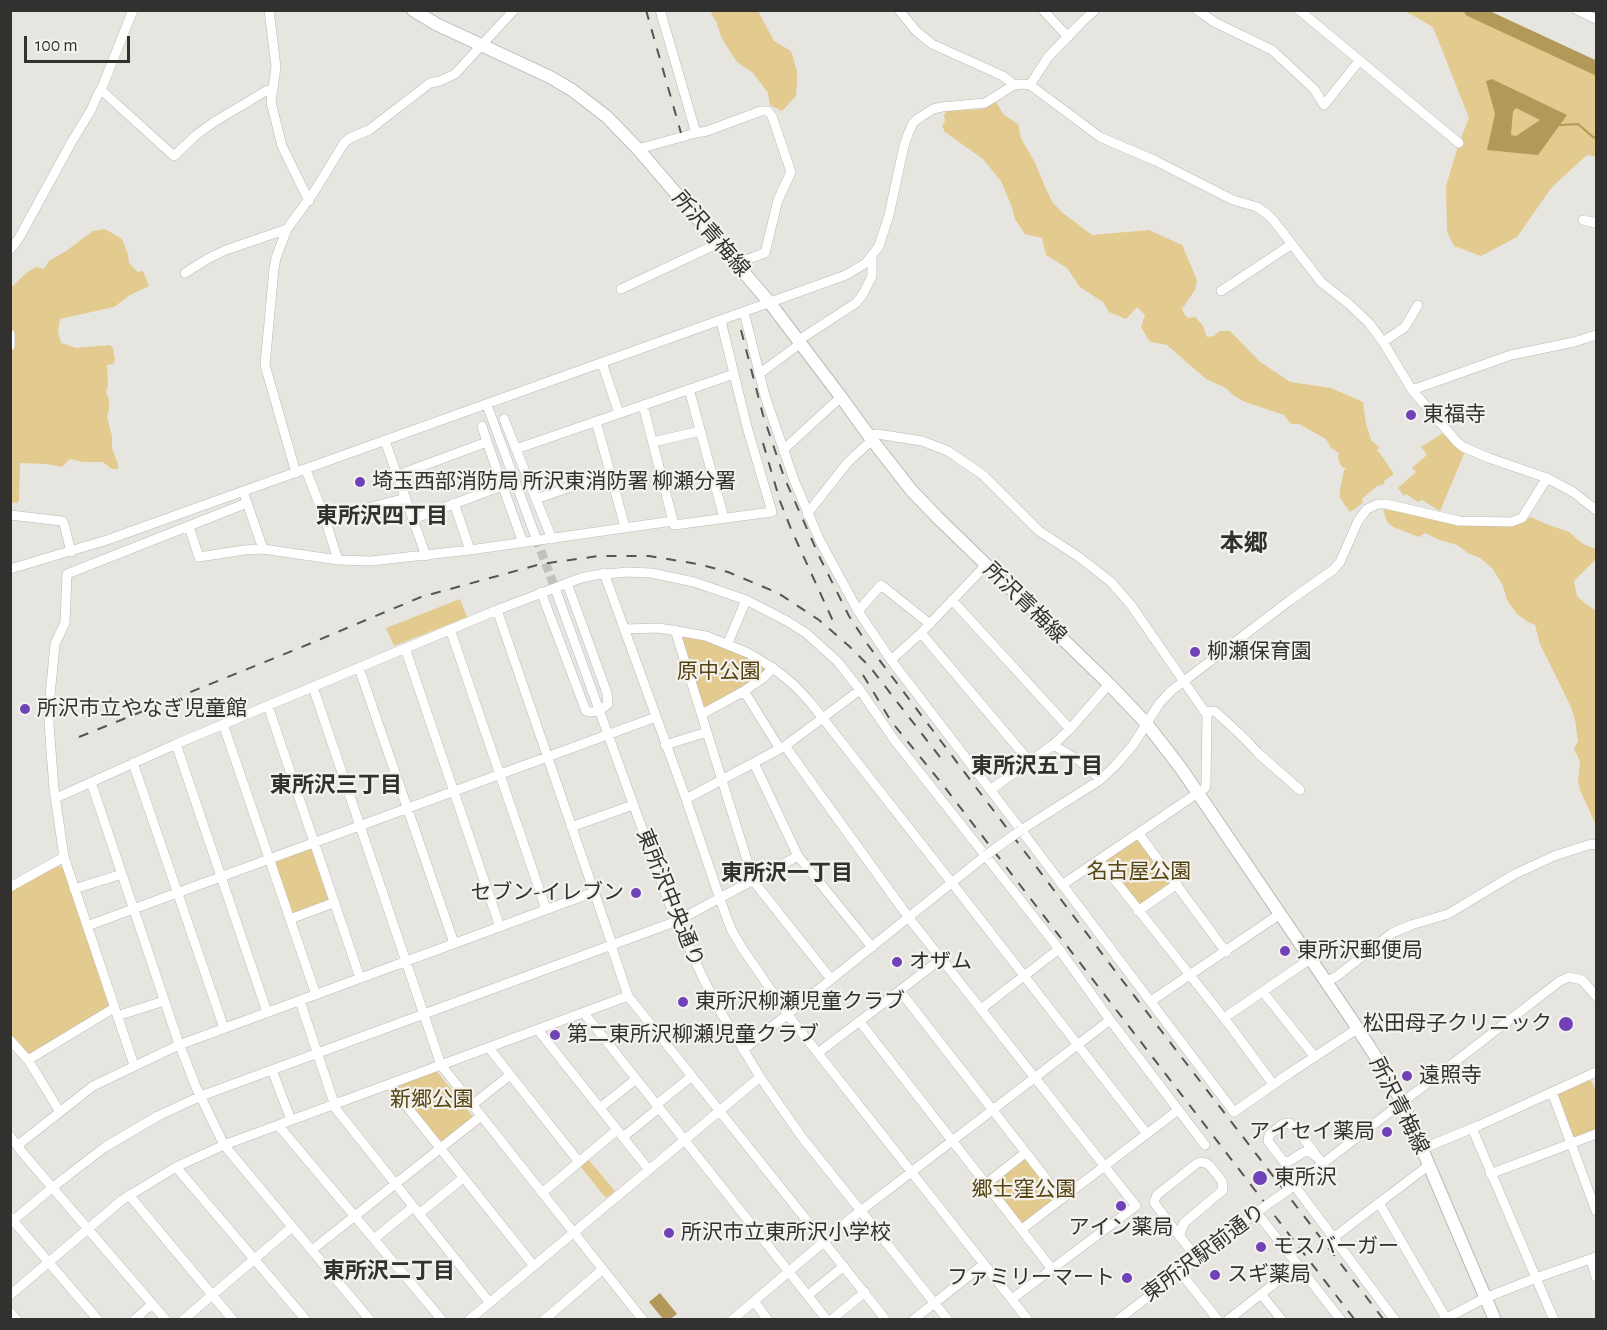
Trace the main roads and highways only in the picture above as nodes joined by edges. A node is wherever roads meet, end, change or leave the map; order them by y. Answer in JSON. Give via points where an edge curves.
{"nodes":[{"id":1,"x":413,"y":10,"type":"edge"},
{"id":2,"x":1495,"y":1320,"type":"edge"}],
"edges":[{"from":1,"to":2,"type":"main road","name":"所沢青梅線","via":[[533,68],[572,90],[607,117],[770,303],[912,491],[1146,723],[1198,793],[1383,1068],[1402,1102]]}]}
